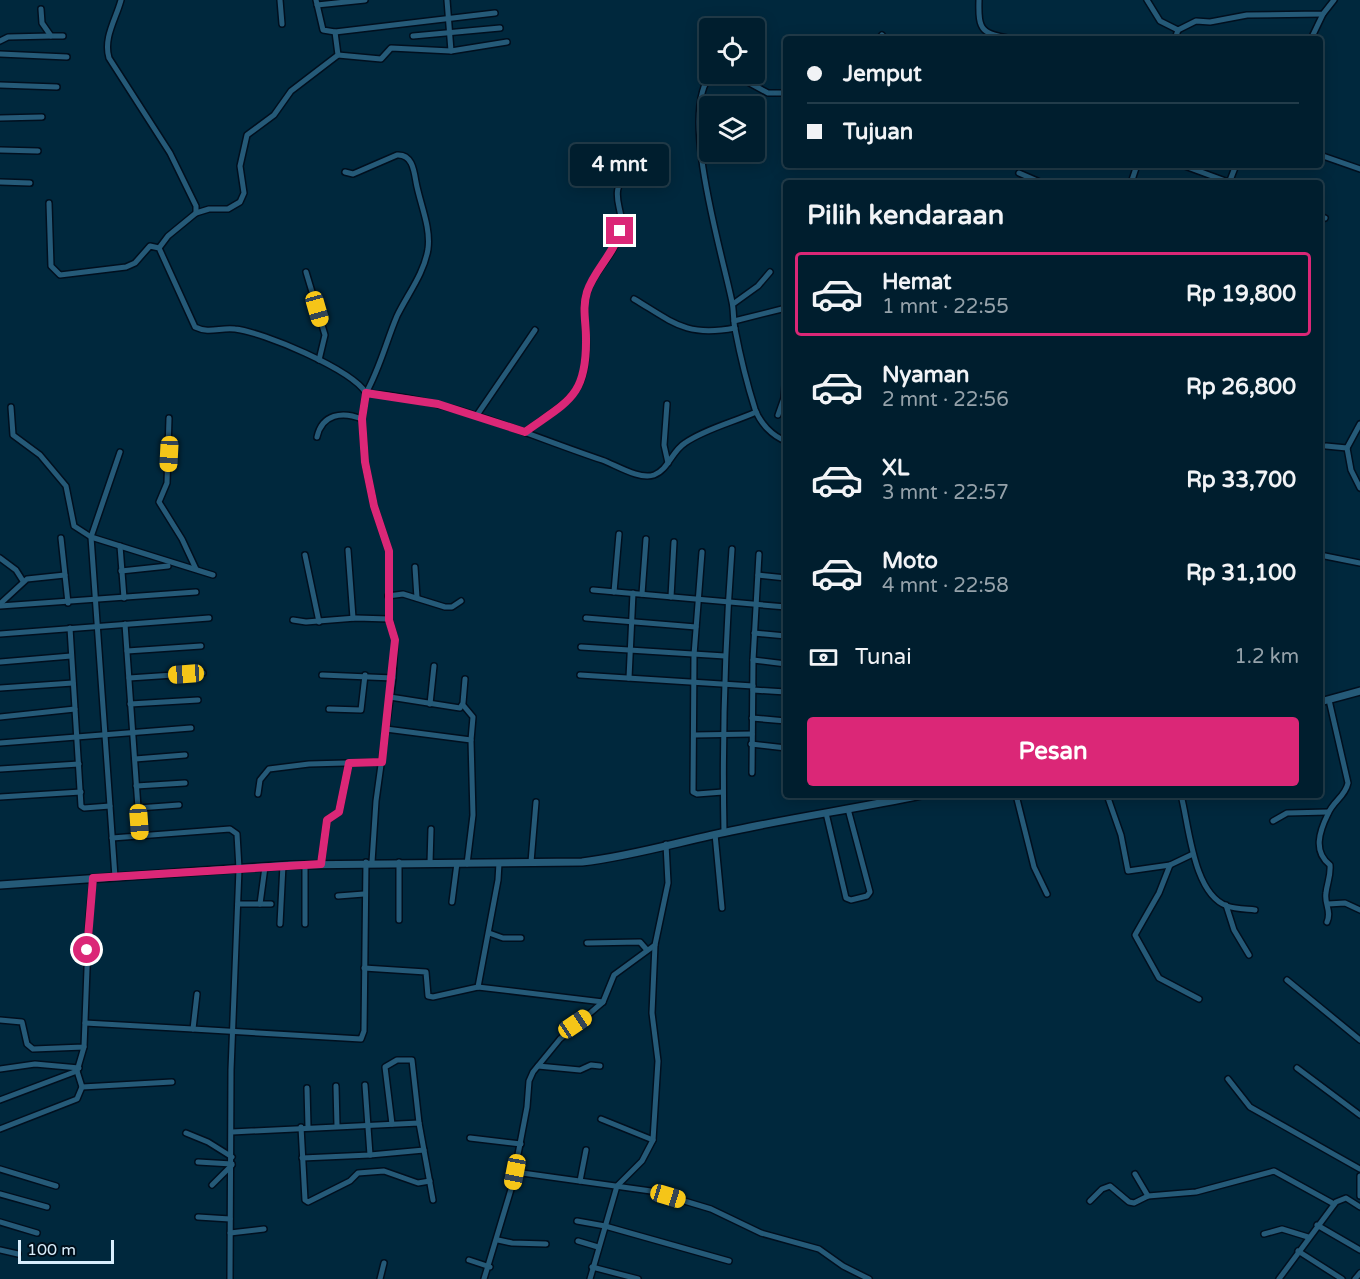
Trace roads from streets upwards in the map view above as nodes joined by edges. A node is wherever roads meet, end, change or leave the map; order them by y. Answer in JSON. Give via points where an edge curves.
{"nodes":[{"id":1,"x":121,"y":0,"type":"edge"},
{"id":2,"x":280,"y":0,"type":"edge"},
{"id":3,"x":365,"y":0,"type":"edge"},
{"id":4,"x":447,"y":0,"type":"edge"},
{"id":5,"x":979,"y":0,"type":"edge"},
{"id":6,"x":1147,"y":0,"type":"edge"},
{"id":7,"x":1334,"y":0,"type":"edge"},
{"id":8,"x":317,"y":2,"type":"edge"},
{"id":9,"x":41,"y":9,"type":"dead end"},
{"id":10,"x":495,"y":13,"type":"dead end"},
{"id":11,"x":1323,"y":15,"type":"junction"},
{"id":12,"x":450,"y":18,"type":"junction"},
{"id":13,"x":282,"y":24,"type":"dead end"},
{"id":14,"x":500,"y":28,"type":"dead end"},
{"id":15,"x":1178,"y":30,"type":"junction"},
{"id":16,"x":334,"y":32,"type":"junction"},
{"id":17,"x":452,"y":34,"type":"junction"},
{"id":18,"x":51,"y":36,"type":"junction"},
{"id":19,"x":63,"y":36,"type":"dead end"},
{"id":20,"x":413,"y":36,"type":"dead end"},
{"id":21,"x":997,"y":36,"type":"edge"},
{"id":22,"x":1176,"y":36,"type":"edge"},
{"id":23,"x":1312,"y":36,"type":"edge"},
{"id":24,"x":0,"y":41,"type":"edge"},
{"id":25,"x":507,"y":42,"type":"dead end"},
{"id":26,"x":452,"y":51,"type":"junction"},
{"id":27,"x":0,"y":54,"type":"edge"},
{"id":28,"x":338,"y":55,"type":"junction"},
{"id":29,"x":67,"y":57,"type":"dead end"},
{"id":30,"x":705,"y":84,"type":"edge"},
{"id":31,"x":751,"y":84,"type":"edge"},
{"id":32,"x":0,"y":86,"type":"edge"},
{"id":33,"x":57,"y":87,"type":"dead end"},
{"id":34,"x":783,"y":93,"type":"edge"},
{"id":35,"x":42,"y":117,"type":"dead end"},
{"id":36,"x":0,"y":118,"type":"edge"},
{"id":37,"x":0,"y":150,"type":"edge"},
{"id":38,"x":38,"y":151,"type":"dead end"},
{"id":39,"x":1323,"y":155,"type":"edge"},
{"id":40,"x":630,"y":165,"type":"dead end"},
{"id":41,"x":1190,"y":168,"type":"edge"},
{"id":42,"x":1360,"y":169,"type":"edge"},
{"id":43,"x":345,"y":172,"type":"dead end"},
{"id":44,"x":1018,"y":172,"type":"dead end"},
{"id":45,"x":1035,"y":180,"type":"edge"},
{"id":46,"x":1222,"y":180,"type":"edge"},
{"id":47,"x":0,"y":182,"type":"edge"},
{"id":48,"x":30,"y":183,"type":"dead end"},
{"id":49,"x":49,"y":203,"type":"dead end"},
{"id":50,"x":196,"y":213,"type":"junction"},
{"id":51,"x":159,"y":248,"type":"junction"},
{"id":52,"x":306,"y":272,"type":"dead end"},
{"id":53,"x":770,"y":272,"type":"dead end"},
{"id":54,"x":634,"y":299,"type":"dead end"},
{"id":55,"x":732,"y":304,"type":"junction"},
{"id":56,"x":783,"y":309,"type":"edge"},
{"id":57,"x":734,"y":325,"type":"junction"},
{"id":58,"x":535,"y":330,"type":"dead end"},
{"id":59,"x":319,"y":360,"type":"junction"},
{"id":60,"x":366,"y":393,"type":"junction"},
{"id":61,"x":783,"y":401,"type":"edge"},
{"id":62,"x":667,"y":404,"type":"dead end"},
{"id":63,"x":11,"y":407,"type":"dead end"},
{"id":64,"x":756,"y":412,"type":"junction"},
{"id":65,"x":778,"y":414,"type":"dead end"},
{"id":66,"x":477,"y":415,"type":"junction"},
{"id":67,"x":169,"y":418,"type":"dead end"},
{"id":68,"x":362,"y":419,"type":"junction"},
{"id":69,"x":1360,"y":424,"type":"edge"},
{"id":70,"x":525,"y":432,"type":"junction"},
{"id":71,"x":317,"y":437,"type":"dead end"},
{"id":72,"x":783,"y":440,"type":"edge"},
{"id":73,"x":1326,"y":446,"type":"dead end"},
{"id":74,"x":1347,"y":448,"type":"junction"},
{"id":75,"x":120,"y":452,"type":"dead end"},
{"id":76,"x":668,"y":463,"type":"junction"},
{"id":77,"x":1360,"y":488,"type":"edge"},
{"id":78,"x":619,"y":534,"type":"dead end"},
{"id":79,"x":91,"y":537,"type":"junction"},
{"id":80,"x":61,"y":538,"type":"dead end"},
{"id":81,"x":646,"y":539,"type":"dead end"},
{"id":82,"x":675,"y":542,"type":"dead end"},
{"id":83,"x":120,"y":546,"type":"junction"},
{"id":84,"x":732,"y":549,"type":"dead end"},
{"id":85,"x":348,"y":550,"type":"dead end"},
{"id":86,"x":702,"y":552,"type":"dead end"},
{"id":87,"x":759,"y":554,"type":"dead end"},
{"id":88,"x":305,"y":555,"type":"dead end"},
{"id":89,"x":1323,"y":556,"type":"edge"},
{"id":90,"x":0,"y":558,"type":"edge"},
{"id":91,"x":1360,"y":563,"type":"edge"},
{"id":92,"x":168,"y":566,"type":"dead end"},
{"id":93,"x":415,"y":567,"type":"dead end"},
{"id":94,"x":196,"y":569,"type":"junction"},
{"id":95,"x":122,"y":571,"type":"junction"},
{"id":96,"x":213,"y":574,"type":"dead end"},
{"id":97,"x":65,"y":575,"type":"junction"},
{"id":98,"x":758,"y":575,"type":"junction"},
{"id":99,"x":783,"y":578,"type":"edge"},
{"id":100,"x":23,"y":582,"type":"junction"},
{"id":101,"x":593,"y":590,"type":"dead end"},
{"id":102,"x":196,"y":592,"type":"dead end"},
{"id":103,"x":614,"y":592,"type":"junction"},
{"id":104,"x":633,"y":593,"type":"junction"},
{"id":105,"x":642,"y":594,"type":"junction"},
{"id":106,"x":388,"y":596,"type":"junction"},
{"id":107,"x":671,"y":597,"type":"junction"},
{"id":108,"x":124,"y":598,"type":"junction"},
{"id":109,"x":417,"y":598,"type":"junction"},
{"id":110,"x":699,"y":599,"type":"junction"},
{"id":111,"x":96,"y":600,"type":"junction"},
{"id":112,"x":461,"y":601,"type":"dead end"},
{"id":113,"x":728,"y":602,"type":"junction"},
{"id":114,"x":68,"y":603,"type":"junction"},
{"id":115,"x":755,"y":604,"type":"junction"},
{"id":116,"x":0,"y":605,"type":"edge"},
{"id":117,"x":783,"y":607,"type":"edge"},
{"id":118,"x":209,"y":618,"type":"dead end"},
{"id":119,"x":353,"y":618,"type":"junction"},
{"id":120,"x":586,"y":618,"type":"dead end"},
{"id":121,"x":293,"y":620,"type":"dead end"},
{"id":122,"x":389,"y":620,"type":"junction"},
{"id":123,"x":319,"y":622,"type":"junction"},
{"id":124,"x":630,"y":622,"type":"junction"},
{"id":125,"x":125,"y":624,"type":"junction"},
{"id":126,"x":98,"y":626,"type":"junction"},
{"id":127,"x":696,"y":627,"type":"junction"},
{"id":128,"x":70,"y":628,"type":"junction"},
{"id":129,"x":754,"y":633,"type":"junction"},
{"id":130,"x":0,"y":634,"type":"edge"},
{"id":131,"x":783,"y":636,"type":"edge"},
{"id":132,"x":201,"y":646,"type":"dead end"},
{"id":133,"x":581,"y":646,"type":"dead end"},
{"id":134,"x":127,"y":651,"type":"junction"},
{"id":135,"x":629,"y":651,"type":"junction"},
{"id":136,"x":694,"y":655,"type":"junction"},
{"id":137,"x":71,"y":656,"type":"junction"},
{"id":138,"x":725,"y":656,"type":"junction"},
{"id":139,"x":753,"y":660,"type":"junction"},
{"id":140,"x":0,"y":662,"type":"edge"},
{"id":141,"x":783,"y":664,"type":"edge"},
{"id":142,"x":434,"y":666,"type":"dead end"},
{"id":143,"x":203,"y":673,"type":"dead end"},
{"id":144,"x":322,"y":675,"type":"dead end"},
{"id":145,"x":365,"y":675,"type":"junction"},
{"id":146,"x":579,"y":675,"type":"dead end"},
{"id":147,"x":129,"y":678,"type":"junction"},
{"id":148,"x":393,"y":678,"type":"junction"},
{"id":149,"x":629,"y":678,"type":"junction"},
{"id":150,"x":465,"y":679,"type":"dead end"},
{"id":151,"x":73,"y":683,"type":"junction"},
{"id":152,"x":693,"y":683,"type":"junction"},
{"id":153,"x":724,"y":684,"type":"junction"},
{"id":154,"x":0,"y":688,"type":"edge"},
{"id":155,"x":753,"y":688,"type":"junction"},
{"id":156,"x":1360,"y":691,"type":"edge"},
{"id":157,"x":783,"y":692,"type":"edge"},
{"id":158,"x":390,"y":697,"type":"junction"},
{"id":159,"x":198,"y":700,"type":"dead end"},
{"id":160,"x":1329,"y":700,"type":"junction"},
{"id":161,"x":1323,"y":701,"type":"edge"},
{"id":162,"x":130,"y":704,"type":"junction"},
{"id":163,"x":430,"y":704,"type":"junction"},
{"id":164,"x":462,"y":705,"type":"junction"},
{"id":165,"x":75,"y":709,"type":"junction"},
{"id":166,"x":329,"y":709,"type":"dead end"},
{"id":167,"x":0,"y":717,"type":"edge"},
{"id":168,"x":752,"y":718,"type":"junction"},
{"id":169,"x":783,"y":720,"type":"edge"},
{"id":170,"x":191,"y":728,"type":"dead end"},
{"id":171,"x":386,"y":729,"type":"junction"},
{"id":172,"x":133,"y":733,"type":"junction"},
{"id":173,"x":105,"y":734,"type":"junction"},
{"id":174,"x":723,"y":734,"type":"junction"},
{"id":175,"x":752,"y":734,"type":"junction"},
{"id":176,"x":694,"y":735,"type":"junction"},
{"id":177,"x":77,"y":737,"type":"junction"},
{"id":178,"x":471,"y":740,"type":"junction"},
{"id":179,"x":0,"y":743,"type":"edge"},
{"id":180,"x":751,"y":744,"type":"junction"},
{"id":181,"x":783,"y":748,"type":"edge"},
{"id":182,"x":184,"y":755,"type":"dead end"},
{"id":183,"x":135,"y":759,"type":"junction"},
{"id":184,"x":382,"y":762,"type":"junction"},
{"id":185,"x":349,"y":763,"type":"junction"},
{"id":186,"x":79,"y":764,"type":"junction"},
{"id":187,"x":0,"y":769,"type":"edge"},
{"id":188,"x":752,"y":773,"type":"dead end"},
{"id":189,"x":185,"y":783,"type":"dead end"},
{"id":190,"x":136,"y":786,"type":"junction"},
{"id":191,"x":81,"y":792,"type":"junction"},
{"id":192,"x":723,"y":792,"type":"junction"},
{"id":193,"x":258,"y":794,"type":"dead end"},
{"id":194,"x":0,"y":797,"type":"edge"},
{"id":195,"x":1017,"y":798,"type":"edge"},
{"id":196,"x":1108,"y":798,"type":"edge"},
{"id":197,"x":1182,"y":798,"type":"edge"},
{"id":198,"x":880,"y":799,"type":"edge"},
{"id":199,"x":536,"y":802,"type":"dead end"},
{"id":200,"x":179,"y":805,"type":"dead end"},
{"id":201,"x":110,"y":806,"type":"junction"},
{"id":202,"x":138,"y":808,"type":"junction"},
{"id":203,"x":848,"y":809,"type":"junction"},
{"id":204,"x":1328,"y":812,"type":"junction"},
{"id":205,"x":826,"y":813,"type":"junction"},
{"id":206,"x":1273,"y":821,"type":"dead end"},
{"id":207,"x":431,"y":829,"type":"dead end"},
{"id":208,"x":724,"y":832,"type":"junction"},
{"id":209,"x":715,"y":834,"type":"junction"},
{"id":210,"x":140,"y":836,"type":"junction"},
{"id":211,"x":112,"y":838,"type":"junction"},
{"id":212,"x":666,"y":844,"type":"junction"},
{"id":213,"x":1193,"y":854,"type":"junction"},
{"id":214,"x":369,"y":862,"type":"junction"},
{"id":215,"x":399,"y":862,"type":"junction"},
{"id":216,"x":531,"y":862,"type":"junction"},
{"id":217,"x":430,"y":863,"type":"junction"},
{"id":218,"x":457,"y":863,"type":"junction"},
{"id":219,"x":499,"y":863,"type":"junction"},
{"id":220,"x":321,"y":864,"type":"junction"},
{"id":221,"x":467,"y":864,"type":"junction"},
{"id":222,"x":283,"y":865,"type":"junction"},
{"id":223,"x":305,"y":865,"type":"junction"},
{"id":224,"x":1170,"y":865,"type":"junction"},
{"id":225,"x":265,"y":867,"type":"junction"},
{"id":226,"x":239,"y":869,"type":"junction"},
{"id":227,"x":115,"y":877,"type":"junction"},
{"id":228,"x":93,"y":878,"type":"junction"},
{"id":229,"x":0,"y":885,"type":"edge"},
{"id":230,"x":364,"y":894,"type":"junction"},
{"id":231,"x":1047,"y":894,"type":"dead end"},
{"id":232,"x":339,"y":896,"type":"dead end"},
{"id":233,"x":453,"y":902,"type":"dead end"},
{"id":234,"x":238,"y":904,"type":"junction"},
{"id":235,"x":260,"y":904,"type":"junction"},
{"id":236,"x":271,"y":904,"type":"dead end"},
{"id":237,"x":1328,"y":904,"type":"junction"},
{"id":238,"x":1226,"y":905,"type":"junction"},
{"id":239,"x":722,"y":908,"type":"dead end"},
{"id":240,"x":1255,"y":910,"type":"dead end"},
{"id":241,"x":1360,"y":910,"type":"edge"},
{"id":242,"x":399,"y":920,"type":"dead end"},
{"id":243,"x":1327,"y":922,"type":"dead end"},
{"id":244,"x":280,"y":924,"type":"dead end"},
{"id":245,"x":305,"y":924,"type":"dead end"},
{"id":246,"x":489,"y":933,"type":"junction"},
{"id":247,"x":521,"y":938,"type":"dead end"},
{"id":248,"x":588,"y":943,"type":"dead end"},
{"id":249,"x":655,"y":945,"type":"junction"},
{"id":250,"x":647,"y":950,"type":"junction"},
{"id":251,"x":1249,"y":955,"type":"dead end"},
{"id":252,"x":364,"y":968,"type":"junction"},
{"id":253,"x":1287,"y":980,"type":"dead end"},
{"id":254,"x":478,"y":987,"type":"junction"},
{"id":255,"x":197,"y":994,"type":"dead end"},
{"id":256,"x":1199,"y":999,"type":"dead end"},
{"id":257,"x":603,"y":1002,"type":"junction"},
{"id":258,"x":0,"y":1020,"type":"edge"},
{"id":259,"x":86,"y":1023,"type":"junction"},
{"id":260,"x":193,"y":1029,"type":"junction"},
{"id":261,"x":234,"y":1031,"type":"junction"},
{"id":262,"x":1360,"y":1040,"type":"edge"},
{"id":263,"x":84,"y":1047,"type":"junction"},
{"id":264,"x":538,"y":1066,"type":"junction"},
{"id":265,"x":600,"y":1066,"type":"dead end"},
{"id":266,"x":1297,"y":1068,"type":"dead end"},
{"id":267,"x":0,"y":1069,"type":"edge"},
{"id":268,"x":78,"y":1069,"type":"junction"},
{"id":269,"x":1228,"y":1078,"type":"dead end"},
{"id":270,"x":172,"y":1082,"type":"dead end"},
{"id":271,"x":365,"y":1085,"type":"dead end"},
{"id":272,"x":336,"y":1086,"type":"dead end"},
{"id":273,"x":82,"y":1087,"type":"junction"},
{"id":274,"x":307,"y":1088,"type":"dead end"},
{"id":275,"x":0,"y":1100,"type":"edge"},
{"id":276,"x":1360,"y":1115,"type":"edge"},
{"id":277,"x":601,"y":1119,"type":"dead end"},
{"id":278,"x":419,"y":1123,"type":"junction"},
{"id":279,"x":392,"y":1124,"type":"junction"},
{"id":280,"x":367,"y":1125,"type":"junction"},
{"id":281,"x":337,"y":1126,"type":"junction"},
{"id":282,"x":301,"y":1127,"type":"junction"},
{"id":283,"x":308,"y":1127,"type":"junction"},
{"id":284,"x":0,"y":1129,"type":"edge"},
{"id":285,"x":232,"y":1132,"type":"junction"},
{"id":286,"x":186,"y":1133,"type":"dead end"},
{"id":287,"x":470,"y":1138,"type":"dead end"},
{"id":288,"x":653,"y":1140,"type":"junction"},
{"id":289,"x":521,"y":1144,"type":"junction"},
{"id":290,"x":586,"y":1149,"type":"dead end"},
{"id":291,"x":424,"y":1150,"type":"junction"},
{"id":292,"x":370,"y":1155,"type":"junction"},
{"id":293,"x":302,"y":1158,"type":"junction"},
{"id":294,"x":198,"y":1161,"type":"dead end"},
{"id":295,"x":232,"y":1162,"type":"junction"},
{"id":296,"x":0,"y":1169,"type":"edge"},
{"id":297,"x":1360,"y":1169,"type":"edge"},
{"id":298,"x":515,"y":1172,"type":"junction"},
{"id":299,"x":1135,"y":1174,"type":"dead end"},
{"id":300,"x":1360,"y":1176,"type":"edge"},
{"id":301,"x":580,"y":1180,"type":"junction"},
{"id":302,"x":430,"y":1182,"type":"junction"},
{"id":303,"x":212,"y":1185,"type":"dead end"},
{"id":304,"x":56,"y":1186,"type":"dead end"},
{"id":305,"x":617,"y":1186,"type":"junction"},
{"id":306,"x":0,"y":1194,"type":"edge"},
{"id":307,"x":1359,"y":1195,"type":"edge"},
{"id":308,"x":1148,"y":1197,"type":"junction"},
{"id":309,"x":1346,"y":1198,"type":"junction"},
{"id":310,"x":433,"y":1200,"type":"dead end"},
{"id":311,"x":1090,"y":1201,"type":"dead end"},
{"id":312,"x":1334,"y":1204,"type":"junction"},
{"id":313,"x":47,"y":1207,"type":"dead end"},
{"id":314,"x":1360,"y":1207,"type":"edge"},
{"id":315,"x":198,"y":1217,"type":"dead end"},
{"id":316,"x":230,"y":1219,"type":"junction"},
{"id":317,"x":577,"y":1221,"type":"dead end"},
{"id":318,"x":0,"y":1222,"type":"edge"},
{"id":319,"x":1317,"y":1225,"type":"junction"},
{"id":320,"x":605,"y":1226,"type":"junction"},
{"id":321,"x":264,"y":1229,"type":"dead end"},
{"id":322,"x":37,"y":1233,"type":"dead end"},
{"id":323,"x":230,"y":1233,"type":"junction"},
{"id":324,"x":1264,"y":1234,"type":"dead end"},
{"id":325,"x":1308,"y":1237,"type":"junction"},
{"id":326,"x":498,"y":1240,"type":"junction"},
{"id":327,"x":578,"y":1241,"type":"dead end"},
{"id":328,"x":546,"y":1244,"type":"dead end"},
{"id":329,"x":598,"y":1247,"type":"junction"},
{"id":330,"x":0,"y":1250,"type":"edge"},
{"id":331,"x":1360,"y":1250,"type":"edge"},
{"id":332,"x":1298,"y":1251,"type":"junction"},
{"id":333,"x":18,"y":1254,"type":"dead end"},
{"id":334,"x":470,"y":1260,"type":"dead end"},
{"id":335,"x":729,"y":1261,"type":"dead end"},
{"id":336,"x":384,"y":1263,"type":"dead end"},
{"id":337,"x":490,"y":1267,"type":"junction"},
{"id":338,"x":592,"y":1267,"type":"junction"},
{"id":339,"x":1360,"y":1273,"type":"edge"},
{"id":340,"x":1281,"y":1276,"type":"edge"},
{"id":341,"x":230,"y":1279,"type":"edge"},
{"id":342,"x":380,"y":1279,"type":"edge"},
{"id":343,"x":484,"y":1279,"type":"edge"},
{"id":344,"x":590,"y":1279,"type":"edge"},
{"id":345,"x":639,"y":1279,"type":"edge"},
{"id":346,"x":869,"y":1279,"type":"edge"},
{"id":347,"x":1290,"y":1279,"type":"edge"},
{"id":348,"x":1342,"y":1279,"type":"edge"},
{"id":349,"x":1355,"y":1279,"type":"edge"}],
"edges":[{"from":1,"to":50,"type":"street","via":[[108,38],[109,58],[191,190]]},
{"from":2,"to":13,"type":"street"},
{"from":3,"to":8,"type":"street"},
{"from":4,"to":12,"type":"street"},
{"from":5,"to":21,"type":"street","via":[[983,30]]},
{"from":6,"to":15,"type":"street","via":[[1160,21]]},
{"from":7,"to":11,"type":"street"},
{"from":8,"to":16,"type":"street","via":[[323,30]]},
{"from":9,"to":18,"type":"street","via":[[42,23]]},
{"from":10,"to":12,"type":"street"},
{"from":11,"to":15,"type":"street","via":[[1247,15],[1196,21]]},
{"from":11,"to":23,"type":"street"},
{"from":12,"to":16,"type":"street"},
{"from":12,"to":17,"type":"street"},
{"from":14,"to":17,"type":"street"},
{"from":15,"to":22,"type":"street"},
{"from":16,"to":28,"type":"street"},
{"from":17,"to":20,"type":"street"},
{"from":17,"to":26,"type":"street"},
{"from":18,"to":19,"type":"street"},
{"from":18,"to":24,"type":"street"},
{"from":25,"to":26,"type":"street"},
{"from":26,"to":28,"type":"street","via":[[391,48],[379,59]]},
{"from":27,"to":29,"type":"street"},
{"from":28,"to":50,"type":"street","via":[[291,91],[276,113],[247,135],[240,166],[244,193],[240,202],[228,209]]},
{"from":30,"to":55,"type":"street","via":[[699,148]]},
{"from":31,"to":34,"type":"street","via":[[768,93]]},
{"from":32,"to":33,"type":"street"},
{"from":35,"to":36,"type":"street"},
{"from":37,"to":38,"type":"street"},
{"from":39,"to":42,"type":"street"},
{"from":40,"to":70,"type":"street","via":[[619,183],[616,199],[620,221],[617,243],[588,290],[584,311],[586,364],[580,387],[567,402]]},
{"from":41,"to":46,"type":"street"},
{"from":43,"to":60,"type":"street","via":[[353,174],[397,155],[404,156],[415,172],[428,231],[428,249],[420,273],[396,319],[379,370]]},
{"from":44,"to":45,"type":"street"},
{"from":47,"to":48,"type":"street"},
{"from":49,"to":51,"type":"street","via":[[51,266],[60,275],[126,267],[150,246]]},
{"from":50,"to":51,"type":"street"},
{"from":51,"to":59,"type":"street","via":[[195,327],[235,328]]},
{"from":52,"to":59,"type":"street","via":[[325,335]]},
{"from":53,"to":55,"type":"street"},
{"from":54,"to":57,"type":"street","via":[[690,331],[701,333]]},
{"from":55,"to":57,"type":"street"},
{"from":56,"to":57,"type":"street"},
{"from":57,"to":64,"type":"street"},
{"from":58,"to":66,"type":"street"},
{"from":59,"to":60,"type":"street","via":[[351,378]]},
{"from":60,"to":66,"type":"street","via":[[438,404]]},
{"from":60,"to":68,"type":"street"},
{"from":61,"to":65,"type":"street"},
{"from":62,"to":76,"type":"street","via":[[664,445]]},
{"from":63,"to":79,"type":"street","via":[[13,435],[40,455],[66,486],[74,526]]},
{"from":64,"to":72,"type":"street","via":[[770,433]]},
{"from":64,"to":76,"type":"street","via":[[687,441]]},
{"from":66,"to":70,"type":"street"},
{"from":67,"to":94,"type":"street","via":[[167,483],[159,502]]},
{"from":68,"to":71,"type":"street","via":[[336,415],[321,425]]},
{"from":68,"to":106,"type":"street","via":[[368,483],[391,564]]},
{"from":69,"to":74,"type":"street"},
{"from":70,"to":76,"type":"street","via":[[636,474],[652,476]]},
{"from":73,"to":74,"type":"street"},
{"from":74,"to":77,"type":"street"},
{"from":75,"to":79,"type":"street"},
{"from":78,"to":103,"type":"street"},
{"from":79,"to":83,"type":"street"},
{"from":79,"to":111,"type":"street"},
{"from":80,"to":97,"type":"street"},
{"from":81,"to":105,"type":"street"},
{"from":82,"to":107,"type":"street"},
{"from":83,"to":94,"type":"street"},
{"from":83,"to":95,"type":"street"},
{"from":84,"to":113,"type":"street"},
{"from":85,"to":119,"type":"street"},
{"from":86,"to":110,"type":"street"},
{"from":87,"to":98,"type":"street"},
{"from":88,"to":123,"type":"street"},
{"from":89,"to":91,"type":"street"},
{"from":90,"to":100,"type":"street","via":[[16,570]]},
{"from":92,"to":95,"type":"street"},
{"from":93,"to":109,"type":"street"},
{"from":94,"to":96,"type":"street"},
{"from":95,"to":108,"type":"street"},
{"from":97,"to":100,"type":"street"},
{"from":97,"to":114,"type":"street"},
{"from":98,"to":99,"type":"street"},
{"from":98,"to":115,"type":"street"},
{"from":100,"to":116,"type":"street"},
{"from":101,"to":103,"type":"street"},
{"from":102,"to":108,"type":"street"},
{"from":103,"to":104,"type":"street"},
{"from":104,"to":105,"type":"street"},
{"from":104,"to":124,"type":"street"},
{"from":105,"to":107,"type":"street"},
{"from":106,"to":109,"type":"street","via":[[403,594]]},
{"from":106,"to":122,"type":"street"},
{"from":107,"to":110,"type":"street"},
{"from":108,"to":111,"type":"street"},
{"from":109,"to":112,"type":"street","via":[[445,607]]},
{"from":110,"to":113,"type":"street"},
{"from":110,"to":127,"type":"street"},
{"from":111,"to":114,"type":"street"},
{"from":111,"to":126,"type":"street"},
{"from":113,"to":115,"type":"street"},
{"from":113,"to":138,"type":"street"},
{"from":114,"to":116,"type":"street"},
{"from":115,"to":117,"type":"street"},
{"from":115,"to":129,"type":"street"},
{"from":118,"to":125,"type":"street"},
{"from":119,"to":122,"type":"street"},
{"from":119,"to":123,"type":"street"},
{"from":120,"to":124,"type":"street"},
{"from":121,"to":123,"type":"street"},
{"from":122,"to":148,"type":"street","via":[[395,640]]},
{"from":124,"to":127,"type":"street"},
{"from":124,"to":135,"type":"street"},
{"from":125,"to":126,"type":"street"},
{"from":125,"to":134,"type":"street"},
{"from":126,"to":128,"type":"street"},
{"from":126,"to":173,"type":"street"},
{"from":127,"to":136,"type":"street"},
{"from":128,"to":130,"type":"street"},
{"from":128,"to":137,"type":"street"},
{"from":129,"to":131,"type":"street"},
{"from":129,"to":139,"type":"street"},
{"from":132,"to":134,"type":"street"},
{"from":133,"to":135,"type":"street"},
{"from":134,"to":147,"type":"street"},
{"from":135,"to":136,"type":"street"},
{"from":135,"to":149,"type":"street"},
{"from":136,"to":138,"type":"street"},
{"from":136,"to":152,"type":"street"},
{"from":137,"to":140,"type":"street"},
{"from":137,"to":151,"type":"street"},
{"from":138,"to":153,"type":"street"},
{"from":139,"to":141,"type":"street"},
{"from":139,"to":155,"type":"street"},
{"from":142,"to":163,"type":"street"},
{"from":143,"to":147,"type":"street"},
{"from":144,"to":145,"type":"street"},
{"from":145,"to":148,"type":"street"},
{"from":145,"to":166,"type":"street","via":[[361,710]]},
{"from":146,"to":149,"type":"street"},
{"from":147,"to":162,"type":"street"},
{"from":148,"to":158,"type":"street"},
{"from":149,"to":152,"type":"street"},
{"from":150,"to":164,"type":"street"},
{"from":151,"to":154,"type":"street"},
{"from":151,"to":165,"type":"street"},
{"from":152,"to":153,"type":"street"},
{"from":152,"to":176,"type":"street"},
{"from":153,"to":155,"type":"street"},
{"from":153,"to":174,"type":"street"},
{"from":155,"to":157,"type":"street"},
{"from":155,"to":168,"type":"street"},
{"from":156,"to":160,"type":"street"},
{"from":158,"to":163,"type":"street"},
{"from":158,"to":171,"type":"street"},
{"from":159,"to":162,"type":"street"},
{"from":160,"to":161,"type":"street"},
{"from":160,"to":204,"type":"street","via":[[1347,783],[1345,794]]},
{"from":162,"to":172,"type":"street"},
{"from":163,"to":164,"type":"street","via":[[460,708]]},
{"from":164,"to":178,"type":"street","via":[[473,717]]},
{"from":165,"to":167,"type":"street"},
{"from":165,"to":177,"type":"street"},
{"from":168,"to":169,"type":"street"},
{"from":168,"to":175,"type":"street"},
{"from":170,"to":172,"type":"street"},
{"from":171,"to":178,"type":"street"},
{"from":171,"to":184,"type":"street"},
{"from":172,"to":173,"type":"street"},
{"from":172,"to":183,"type":"street"},
{"from":173,"to":177,"type":"street"},
{"from":173,"to":201,"type":"street"},
{"from":174,"to":175,"type":"street"},
{"from":174,"to":176,"type":"street"},
{"from":174,"to":192,"type":"street"},
{"from":175,"to":180,"type":"street"},
{"from":176,"to":192,"type":"street","via":[[693,792]]},
{"from":177,"to":179,"type":"street"},
{"from":177,"to":186,"type":"street"},
{"from":178,"to":221,"type":"street","via":[[473,815]]},
{"from":180,"to":181,"type":"street"},
{"from":180,"to":188,"type":"street"},
{"from":182,"to":183,"type":"street"},
{"from":183,"to":190,"type":"street"},
{"from":184,"to":185,"type":"street"},
{"from":184,"to":214,"type":"street"},
{"from":185,"to":193,"type":"street","via":[[269,769],[260,780]]},
{"from":185,"to":220,"type":"street","via":[[339,812],[327,820]]},
{"from":186,"to":187,"type":"street"},
{"from":186,"to":191,"type":"street"},
{"from":189,"to":190,"type":"street"},
{"from":190,"to":202,"type":"street"},
{"from":191,"to":194,"type":"street"},
{"from":191,"to":201,"type":"street","via":[[82,807]]},
{"from":192,"to":208,"type":"street"},
{"from":195,"to":231,"type":"street","via":[[1034,867]]},
{"from":196,"to":224,"type":"street","via":[[1128,870]]},
{"from":197,"to":213,"type":"street"},
{"from":198,"to":203,"type":"street"},
{"from":199,"to":216,"type":"street"},
{"from":200,"to":202,"type":"street"},
{"from":201,"to":211,"type":"street"},
{"from":202,"to":210,"type":"street"},
{"from":203,"to":205,"type":"street"},
{"from":203,"to":205,"type":"street","via":[[870,892],[850,900],[846,898]]},
{"from":204,"to":206,"type":"street","via":[[1287,813]]},
{"from":204,"to":237,"type":"street","via":[[1318,844],[1321,858],[1330,865],[1331,878],[1325,895]]},
{"from":205,"to":208,"type":"street"},
{"from":207,"to":217,"type":"street"},
{"from":208,"to":209,"type":"street"},
{"from":209,"to":212,"type":"street"},
{"from":209,"to":239,"type":"street"},
{"from":210,"to":211,"type":"street"},
{"from":210,"to":226,"type":"street","via":[[233,829],[237,834]]},
{"from":211,"to":227,"type":"street"},
{"from":212,"to":216,"type":"street","via":[[612,858]]},
{"from":212,"to":249,"type":"street","via":[[668,883]]},
{"from":213,"to":224,"type":"street"},
{"from":213,"to":238,"type":"street","via":[[1207,887]]},
{"from":214,"to":215,"type":"street"},
{"from":214,"to":220,"type":"street"},
{"from":214,"to":230,"type":"street"},
{"from":215,"to":217,"type":"street"},
{"from":215,"to":242,"type":"street"},
{"from":216,"to":219,"type":"street"},
{"from":217,"to":218,"type":"street"},
{"from":218,"to":221,"type":"street"},
{"from":218,"to":233,"type":"street"},
{"from":219,"to":221,"type":"street"},
{"from":219,"to":246,"type":"street"},
{"from":220,"to":223,"type":"street"},
{"from":222,"to":223,"type":"street"},
{"from":222,"to":225,"type":"street"},
{"from":222,"to":244,"type":"street"},
{"from":223,"to":245,"type":"street"},
{"from":224,"to":256,"type":"street","via":[[1135,934],[1159,978]]},
{"from":225,"to":226,"type":"street"},
{"from":225,"to":235,"type":"street"},
{"from":226,"to":227,"type":"street"},
{"from":226,"to":234,"type":"street"},
{"from":227,"to":228,"type":"street"},
{"from":228,"to":229,"type":"street"},
{"from":228,"to":259,"type":"street"},
{"from":230,"to":232,"type":"street"},
{"from":230,"to":252,"type":"street"},
{"from":234,"to":235,"type":"street"},
{"from":234,"to":261,"type":"street"},
{"from":235,"to":236,"type":"street"},
{"from":237,"to":241,"type":"street","via":[[1345,903]]},
{"from":237,"to":243,"type":"street"},
{"from":238,"to":240,"type":"street"},
{"from":238,"to":251,"type":"street","via":[[1234,930]]},
{"from":246,"to":247,"type":"street"},
{"from":246,"to":254,"type":"street"},
{"from":248,"to":250,"type":"street","via":[[640,942]]},
{"from":249,"to":250,"type":"street"},
{"from":249,"to":288,"type":"street","via":[[652,1013],[658,1061]]},
{"from":250,"to":257,"type":"street","via":[[614,975]]},
{"from":252,"to":254,"type":"street","via":[[426,972],[430,997]]},
{"from":252,"to":261,"type":"street","via":[[361,1039]]},
{"from":253,"to":262,"type":"street"},
{"from":254,"to":257,"type":"street"},
{"from":255,"to":260,"type":"street"},
{"from":257,"to":264,"type":"street","via":[[575,1024]]},
{"from":258,"to":263,"type":"street","via":[[22,1022],[27,1044],[33,1049]]},
{"from":259,"to":260,"type":"street"},
{"from":259,"to":263,"type":"street"},
{"from":260,"to":261,"type":"street"},
{"from":261,"to":285,"type":"street"},
{"from":263,"to":268,"type":"street"},
{"from":264,"to":265,"type":"street","via":[[581,1070]]},
{"from":264,"to":289,"type":"street","via":[[529,1081]]},
{"from":266,"to":276,"type":"street"},
{"from":267,"to":268,"type":"street","via":[[35,1064]]},
{"from":268,"to":273,"type":"street"},
{"from":268,"to":275,"type":"street"},
{"from":269,"to":297,"type":"street","via":[[1250,1107]]},
{"from":270,"to":273,"type":"street"},
{"from":271,"to":280,"type":"street"},
{"from":272,"to":281,"type":"street"},
{"from":273,"to":284,"type":"street","via":[[80,1096],[71,1102]]},
{"from":274,"to":283,"type":"street"},
{"from":277,"to":288,"type":"street"},
{"from":278,"to":279,"type":"street"},
{"from":278,"to":279,"type":"street","via":[[412,1060],[397,1060],[385,1067]]},
{"from":278,"to":291,"type":"street"},
{"from":279,"to":280,"type":"street"},
{"from":280,"to":281,"type":"street"},
{"from":280,"to":292,"type":"street"},
{"from":281,"to":283,"type":"street"},
{"from":282,"to":283,"type":"street"},
{"from":282,"to":285,"type":"street"},
{"from":282,"to":293,"type":"street"},
{"from":285,"to":295,"type":"street"},
{"from":286,"to":295,"type":"street","via":[[208,1142]]},
{"from":287,"to":289,"type":"street"},
{"from":288,"to":305,"type":"street","via":[[642,1161]]},
{"from":289,"to":298,"type":"street"},
{"from":290,"to":301,"type":"street"},
{"from":291,"to":292,"type":"street"},
{"from":291,"to":302,"type":"street"},
{"from":292,"to":293,"type":"street"},
{"from":293,"to":302,"type":"street","via":[[308,1202],[358,1173],[384,1171],[418,1183]]},
{"from":294,"to":295,"type":"street"},
{"from":295,"to":303,"type":"street"},
{"from":295,"to":316,"type":"street"},
{"from":296,"to":304,"type":"street"},
{"from":298,"to":301,"type":"street"},
{"from":298,"to":326,"type":"street"},
{"from":299,"to":308,"type":"street"},
{"from":300,"to":307,"type":"street"},
{"from":301,"to":305,"type":"street"},
{"from":302,"to":310,"type":"street"},
{"from":305,"to":320,"type":"street"},
{"from":305,"to":346,"type":"street","via":[[651,1191],[711,1209],[761,1233],[819,1249]]},
{"from":306,"to":313,"type":"street"},
{"from":307,"to":309,"type":"street"},
{"from":308,"to":311,"type":"street","via":[[1131,1203],[1110,1186]]},
{"from":308,"to":312,"type":"street","via":[[1196,1192],[1274,1171]]},
{"from":309,"to":312,"type":"street"},
{"from":309,"to":314,"type":"street"},
{"from":312,"to":319,"type":"street"},
{"from":315,"to":316,"type":"street"},
{"from":316,"to":323,"type":"street"},
{"from":317,"to":320,"type":"street"},
{"from":318,"to":322,"type":"street"},
{"from":319,"to":325,"type":"street"},
{"from":319,"to":331,"type":"street"},
{"from":320,"to":329,"type":"street"},
{"from":320,"to":335,"type":"street"},
{"from":321,"to":323,"type":"street"},
{"from":323,"to":341,"type":"street"},
{"from":324,"to":325,"type":"street","via":[[1282,1229]]},
{"from":325,"to":332,"type":"street"},
{"from":326,"to":328,"type":"street"},
{"from":326,"to":337,"type":"street"},
{"from":327,"to":329,"type":"street"},
{"from":329,"to":338,"type":"street"},
{"from":330,"to":333,"type":"street"},
{"from":332,"to":340,"type":"street"},
{"from":332,"to":348,"type":"street"},
{"from":334,"to":337,"type":"street"},
{"from":336,"to":342,"type":"street"},
{"from":337,"to":343,"type":"street"},
{"from":338,"to":344,"type":"street"},
{"from":338,"to":345,"type":"street"},
{"from":339,"to":349,"type":"street"},
{"from":340,"to":347,"type":"street"}]}
